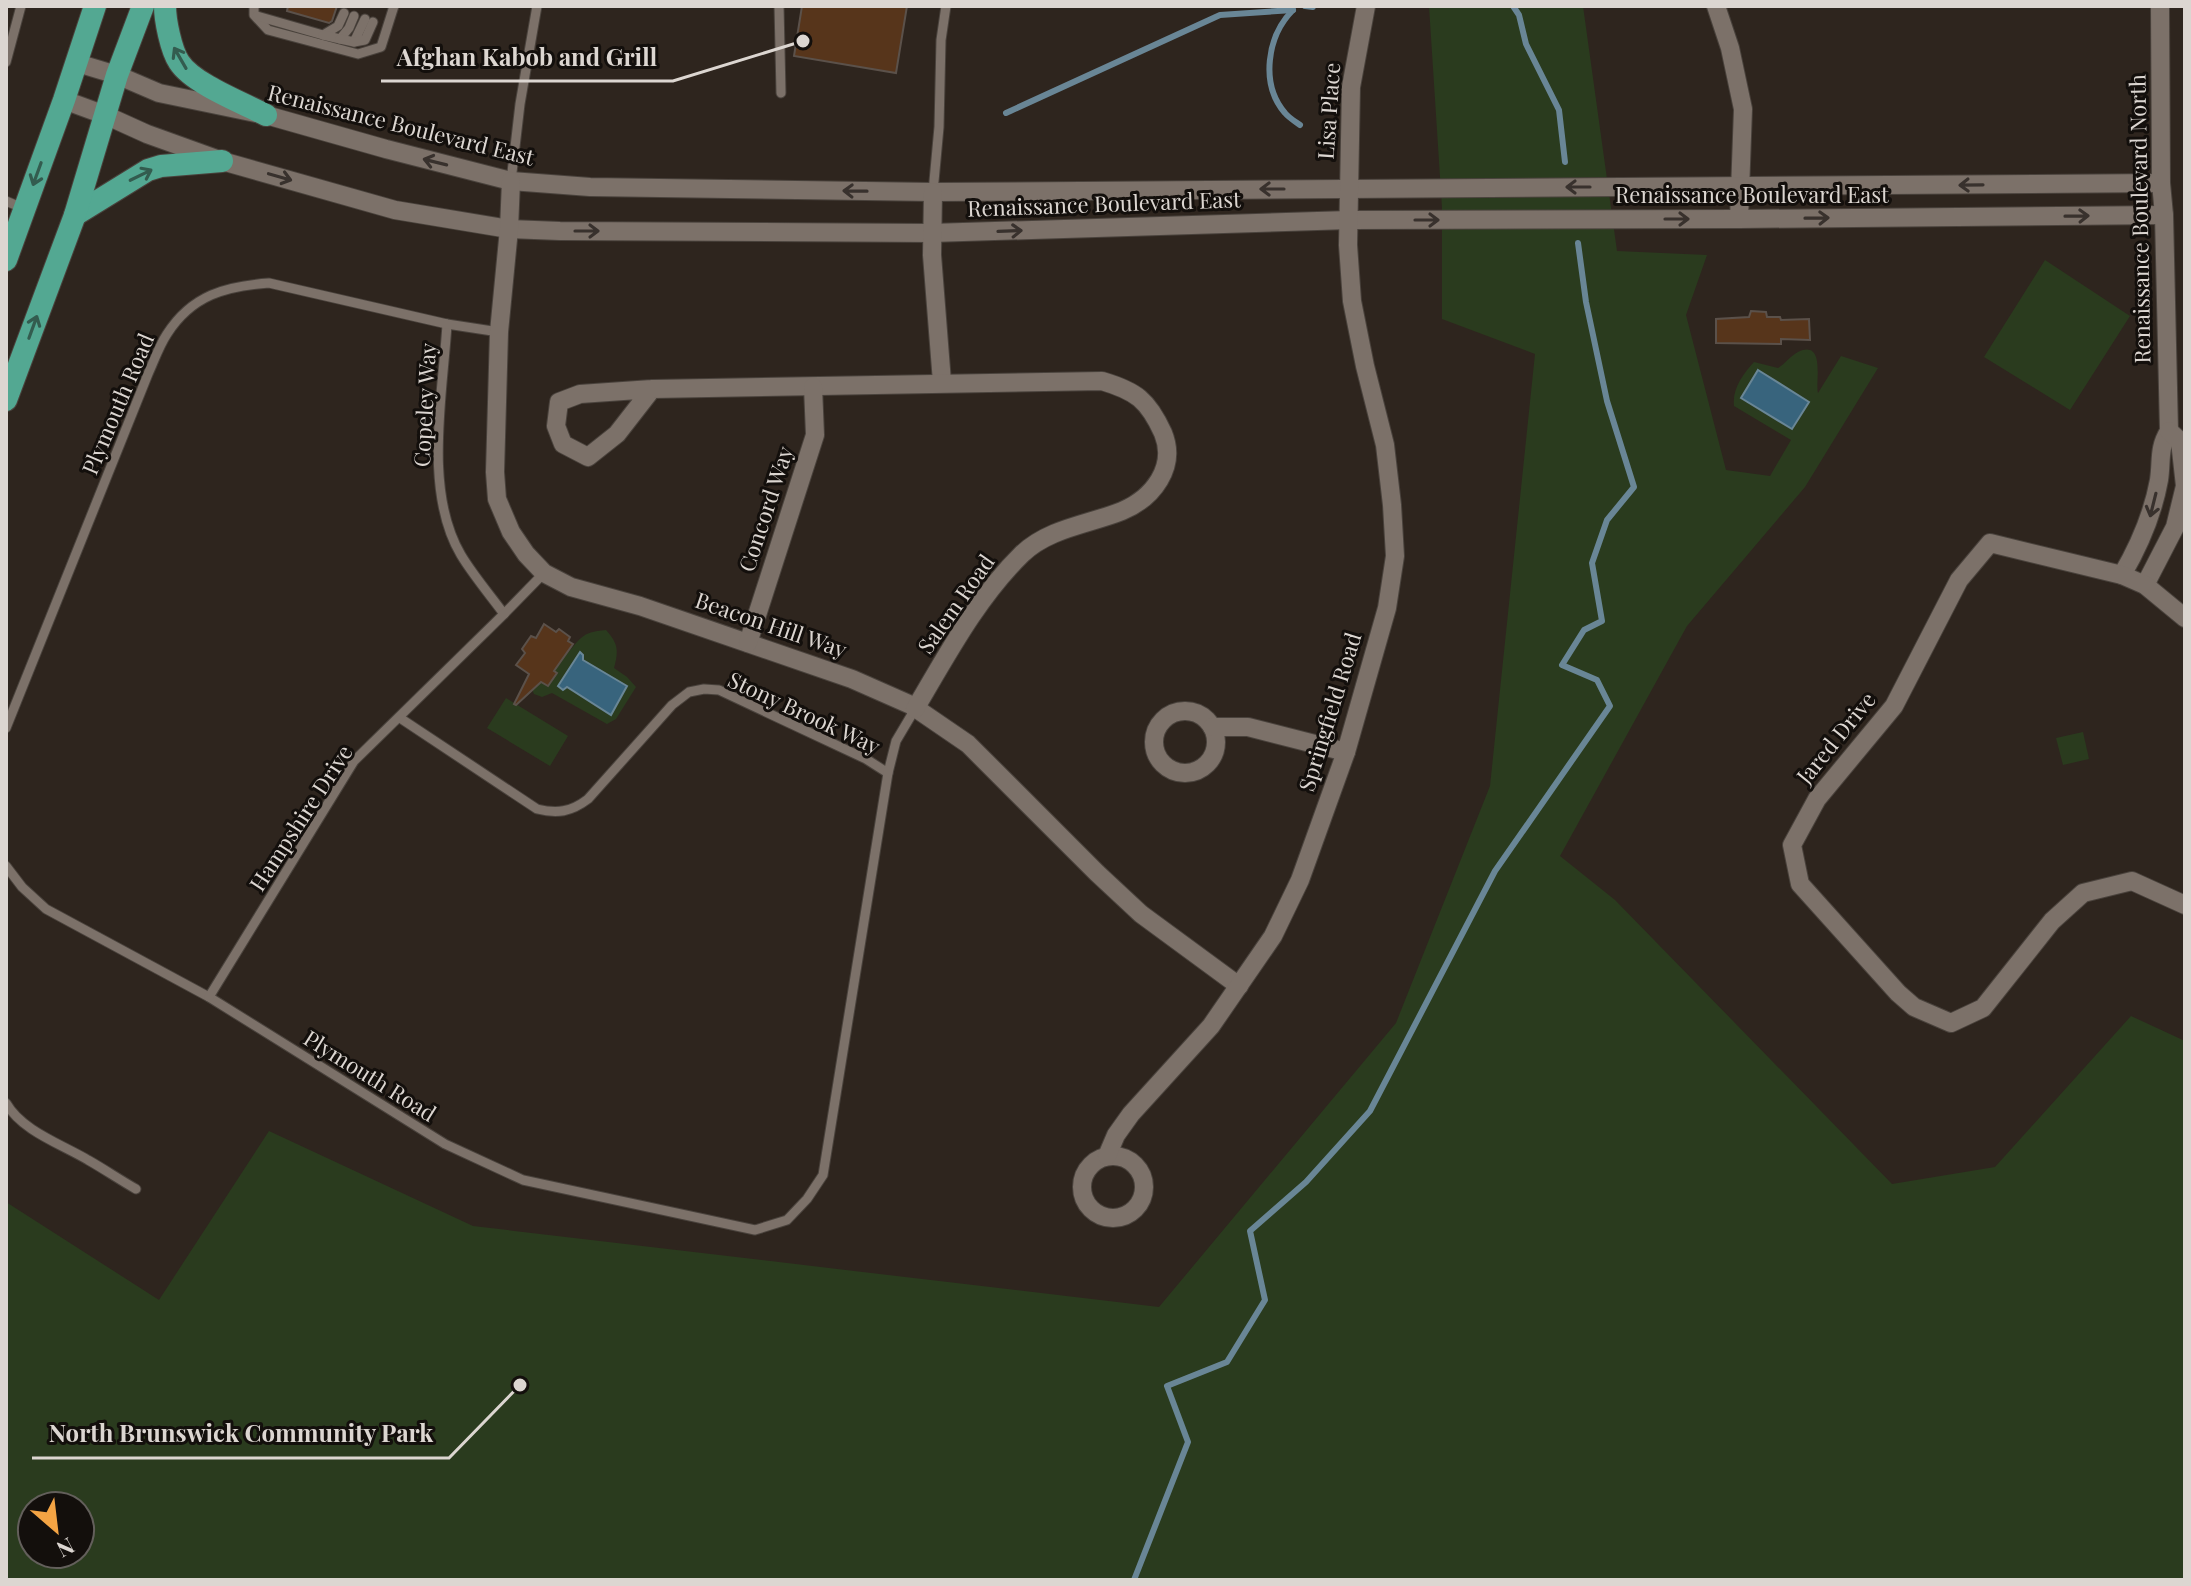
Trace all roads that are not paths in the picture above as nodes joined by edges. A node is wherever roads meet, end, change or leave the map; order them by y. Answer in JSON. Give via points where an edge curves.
{"nodes":[{"id":1,"x":21,"y":6,"type":"edge"},
{"id":2,"x":95,"y":6,"type":"edge"},
{"id":3,"x":143,"y":6,"type":"edge"},
{"id":4,"x":165,"y":6,"type":"edge"},
{"id":5,"x":394,"y":6,"type":"edge"},
{"id":6,"x":537,"y":6,"type":"edge"},
{"id":7,"x":779,"y":6,"type":"edge"},
{"id":8,"x":946,"y":6,"type":"edge"},
{"id":9,"x":1366,"y":6,"type":"edge"},
{"id":10,"x":1716,"y":6,"type":"edge"},
{"id":11,"x":2160,"y":6,"type":"edge"},
{"id":12,"x":254,"y":10,"type":"edge"},
{"id":13,"x":359,"y":18,"type":"junction"},
{"id":14,"x":323,"y":35,"type":"junction"},
{"id":15,"x":340,"y":39,"type":"junction"},
{"id":16,"x":6,"y":62,"type":"edge"},
{"id":17,"x":77,"y":63,"type":"junction"},
{"id":18,"x":117,"y":75,"type":"junction"},
{"id":19,"x":781,"y":93,"type":"dead end"},
{"id":20,"x":64,"y":100,"type":"junction"},
{"id":21,"x":105,"y":115,"type":"junction"},
{"id":22,"x":266,"y":115,"type":"junction"},
{"id":23,"x":222,"y":161,"type":"junction"},
{"id":24,"x":511,"y":181,"type":"junction"},
{"id":25,"x":2161,"y":183,"type":"junction"},
{"id":26,"x":1740,"y":187,"type":"junction"},
{"id":27,"x":1350,"y":188,"type":"junction"},
{"id":28,"x":933,"y":192,"type":"junction"},
{"id":29,"x":15,"y":205,"type":"edge"},
{"id":30,"x":75,"y":215,"type":"junction"},
{"id":31,"x":2164,"y":215,"type":"junction"},
{"id":32,"x":1739,"y":219,"type":"junction"},
{"id":33,"x":1349,"y":220,"type":"junction"},
{"id":34,"x":509,"y":229,"type":"junction"},
{"id":35,"x":932,"y":233,"type":"junction"},
{"id":36,"x":6,"y":260,"type":"edge"},
{"id":37,"x":447,"y":324,"type":"junction"},
{"id":38,"x":499,"y":332,"type":"junction"},
{"id":39,"x":942,"y":382,"type":"junction"},
{"id":40,"x":813,"y":387,"type":"junction"},
{"id":41,"x":652,"y":389,"type":"junction"},
{"id":42,"x":6,"y":400,"type":"edge"},
{"id":43,"x":2169,"y":431,"type":"junction"},
{"id":44,"x":544,"y":573,"type":"junction"},
{"id":45,"x":2122,"y":575,"type":"junction"},
{"id":46,"x":2145,"y":585,"type":"junction"},
{"id":47,"x":504,"y":614,"type":"junction"},
{"id":48,"x":2185,"y":618,"type":"edge"},
{"id":49,"x":748,"y":643,"type":"junction"},
{"id":50,"x":915,"y":709,"type":"junction"},
{"id":51,"x":400,"y":718,"type":"junction"},
{"id":52,"x":1212,"y":727,"type":"dead end"},
{"id":53,"x":6,"y":728,"type":"edge"},
{"id":54,"x":1346,"y":752,"type":"junction"},
{"id":55,"x":888,"y":773,"type":"junction"},
{"id":56,"x":6,"y":866,"type":"edge"},
{"id":57,"x":2185,"y":905,"type":"edge"},
{"id":58,"x":1239,"y":986,"type":"junction"},
{"id":59,"x":209,"y":997,"type":"junction"},
{"id":60,"x":6,"y":1103,"type":"edge"},
{"id":61,"x":1107,"y":1156,"type":"dead end"},
{"id":62,"x":136,"y":1189,"type":"dead end"},
{"id":63,"x":755,"y":1230,"type":"joint"}],
"edges":[{"from":1,"to":16,"type":"lane"},
{"from":2,"to":17,"type":"highway"},
{"from":3,"to":18,"type":"highway"},
{"from":22,"to":4,"type":"highway","one_way":true,"via":[[200,82],[179,62]]},
{"from":5,"to":12,"type":"lane","via":[[381,47],[358,54],[268,30]]},
{"from":6,"to":24,"type":"lane"},
{"from":7,"to":19,"type":"lane"},
{"from":8,"to":28,"type":"lane"},
{"from":9,"to":27,"type":"street","name":"Lisa Place","via":[[1351,87]]},
{"from":10,"to":26,"type":"street","via":[[1743,109]]},
{"from":11,"to":25,"type":"street","name":"Renaissance Boulevard North"},
{"from":12,"to":14,"type":"lane"},
{"from":13,"to":14,"type":"lane"},
{"from":13,"to":15,"type":"lane"},
{"from":13,"to":15,"type":"lane","via":[[354,42]]},
{"from":14,"to":15,"type":"lane"},
{"from":17,"to":18,"type":"street","name":"Renaissance Boulevard East"},
{"from":17,"to":20,"type":"highway"},
{"from":18,"to":21,"type":"highway"},
{"from":18,"to":22,"type":"street","name":"Renaissance Boulevard East","via":[[159,93]]},
{"from":20,"to":21,"type":"street","name":"Renaissance Boulevard East"},
{"from":20,"to":29,"type":"highway","one_way":true},
{"from":21,"to":23,"type":"street","name":"Renaissance Boulevard East"},
{"from":21,"to":30,"type":"highway"},
{"from":24,"to":22,"type":"street","name":"Renaissance Boulevard East","one_way":true},
{"from":30,"to":23,"type":"highway","one_way":true,"via":[[148,170]]},
{"from":23,"to":34,"type":"street","name":"Renaissance Boulevard East","one_way":true,"via":[[395,210]]},
{"from":28,"to":24,"type":"street","name":"Renaissance Boulevard East","one_way":true},
{"from":24,"to":34,"type":"street","name":"Beacon Hill Way"},
{"from":25,"to":26,"type":"street","name":"Renaissance Boulevard East","one_way":true},
{"from":25,"to":31,"type":"street","name":"Renaissance Boulevard North"},
{"from":26,"to":27,"type":"street","name":"Renaissance Boulevard East","one_way":true},
{"from":26,"to":32,"type":"street"},
{"from":27,"to":28,"type":"street","name":"Renaissance Boulevard East","one_way":true},
{"from":27,"to":33,"type":"street","name":"Lisa Place"},
{"from":28,"to":35,"type":"street"},
{"from":29,"to":36,"type":"highway"},
{"from":42,"to":30,"type":"highway","one_way":true},
{"from":32,"to":31,"type":"street","name":"Renaissance Boulevard East","one_way":true},
{"from":31,"to":43,"type":"street","name":"Renaissance Boulevard North"},
{"from":33,"to":32,"type":"street","name":"Renaissance Boulevard East","one_way":true},
{"from":35,"to":33,"type":"street","name":"Renaissance Boulevard East","one_way":true},
{"from":33,"to":54,"type":"street","name":"Springfield Road","via":[[1352,301],[1385,445],[1395,556],[1387,608]]},
{"from":34,"to":35,"type":"street","name":"Renaissance Boulevard East","one_way":true},
{"from":34,"to":38,"type":"street","name":"Beacon Hill Way"},
{"from":35,"to":39,"type":"street"},
{"from":37,"to":38,"type":"lane","name":"Plymouth Road"},
{"from":37,"to":47,"type":"lane","name":"Copeley Way","via":[[438,446],[447,521],[460,553]]},
{"from":37,"to":53,"type":"lane","name":"Plymouth Road","via":[[269,283],[213,293],[187,309],[166,334],[148,374]]},
{"from":38,"to":44,"type":"street","name":"Beacon Hill Way","via":[[497,499],[511,532]]},
{"from":39,"to":40,"type":"street","name":"Salem Road"},
{"from":39,"to":50,"type":"street","name":"Salem Road","via":[[1102,381],[1126,388],[1143,399],[1156,419],[1167,461],[1160,481],[1124,510],[1086,521],[1025,551],[963,628]]},
{"from":40,"to":41,"type":"street","name":"Salem Road"},
{"from":40,"to":49,"type":"street","name":"Concord Way","via":[[815,435]]},
{"from":41,"to":41,"type":"street","name":"Salem Road","via":[[580,394],[559,402],[556,426],[563,444],[588,457],[617,434]]},
{"from":43,"to":45,"type":"street","name":"Renaissance Boulevard North","one_way":true,"via":[[2161,444],[2149,520]]},
{"from":43,"to":46,"type":"street","name":"Renaissance Boulevard North","via":[[2180,441],[2185,486],[2175,527]]},
{"from":44,"to":47,"type":"lane","name":"Hampshire Drive"},
{"from":44,"to":49,"type":"street","name":"Beacon Hill Way","via":[[571,587]]},
{"from":45,"to":46,"type":"street","name":"Jared Drive"},
{"from":45,"to":57,"type":"street","name":"Jared Drive","via":[[1990,543],[1959,580],[1894,706],[1817,799],[1792,845],[1800,884],[1898,993],[1914,1007],[1951,1023],[1983,1008],[2052,921],[2083,893],[2132,881]]},
{"from":46,"to":48,"type":"street","name":"Jared Drive"},
{"from":47,"to":51,"type":"lane","name":"Hampshire Drive"},
{"from":49,"to":50,"type":"street","name":"Beacon Hill Way","via":[[852,679]]},
{"from":50,"to":55,"type":"lane","name":"Salem Road","via":[[896,741]]},
{"from":50,"to":58,"type":"street","name":"Beacon Hill Way","via":[[968,744],[1141,914]]},
{"from":51,"to":55,"type":"lane","name":"Stony Brook Way","via":[[550,813],[576,808],[588,799],[672,705],[689,692],[704,689],[719,690]]},
{"from":51,"to":59,"type":"lane","name":"Hampshire Drive","via":[[354,761]]},
{"from":52,"to":54,"type":"street","via":[[1248,727]]},
{"from":54,"to":58,"type":"street","name":"Springfield Road","via":[[1300,880],[1273,936]]},
{"from":55,"to":63,"type":"lane","name":"Salem Road","via":[[823,1175],[787,1220]]},
{"from":56,"to":59,"type":"lane","name":"Plymouth Road","via":[[46,909]]},
{"from":58,"to":61,"type":"street","name":"Springfield Road","via":[[1211,1026],[1131,1114]]},
{"from":59,"to":63,"type":"lane","name":"Plymouth Road","via":[[445,1144],[523,1180]]},
{"from":60,"to":62,"type":"lane","via":[[39,1133]]}]}
